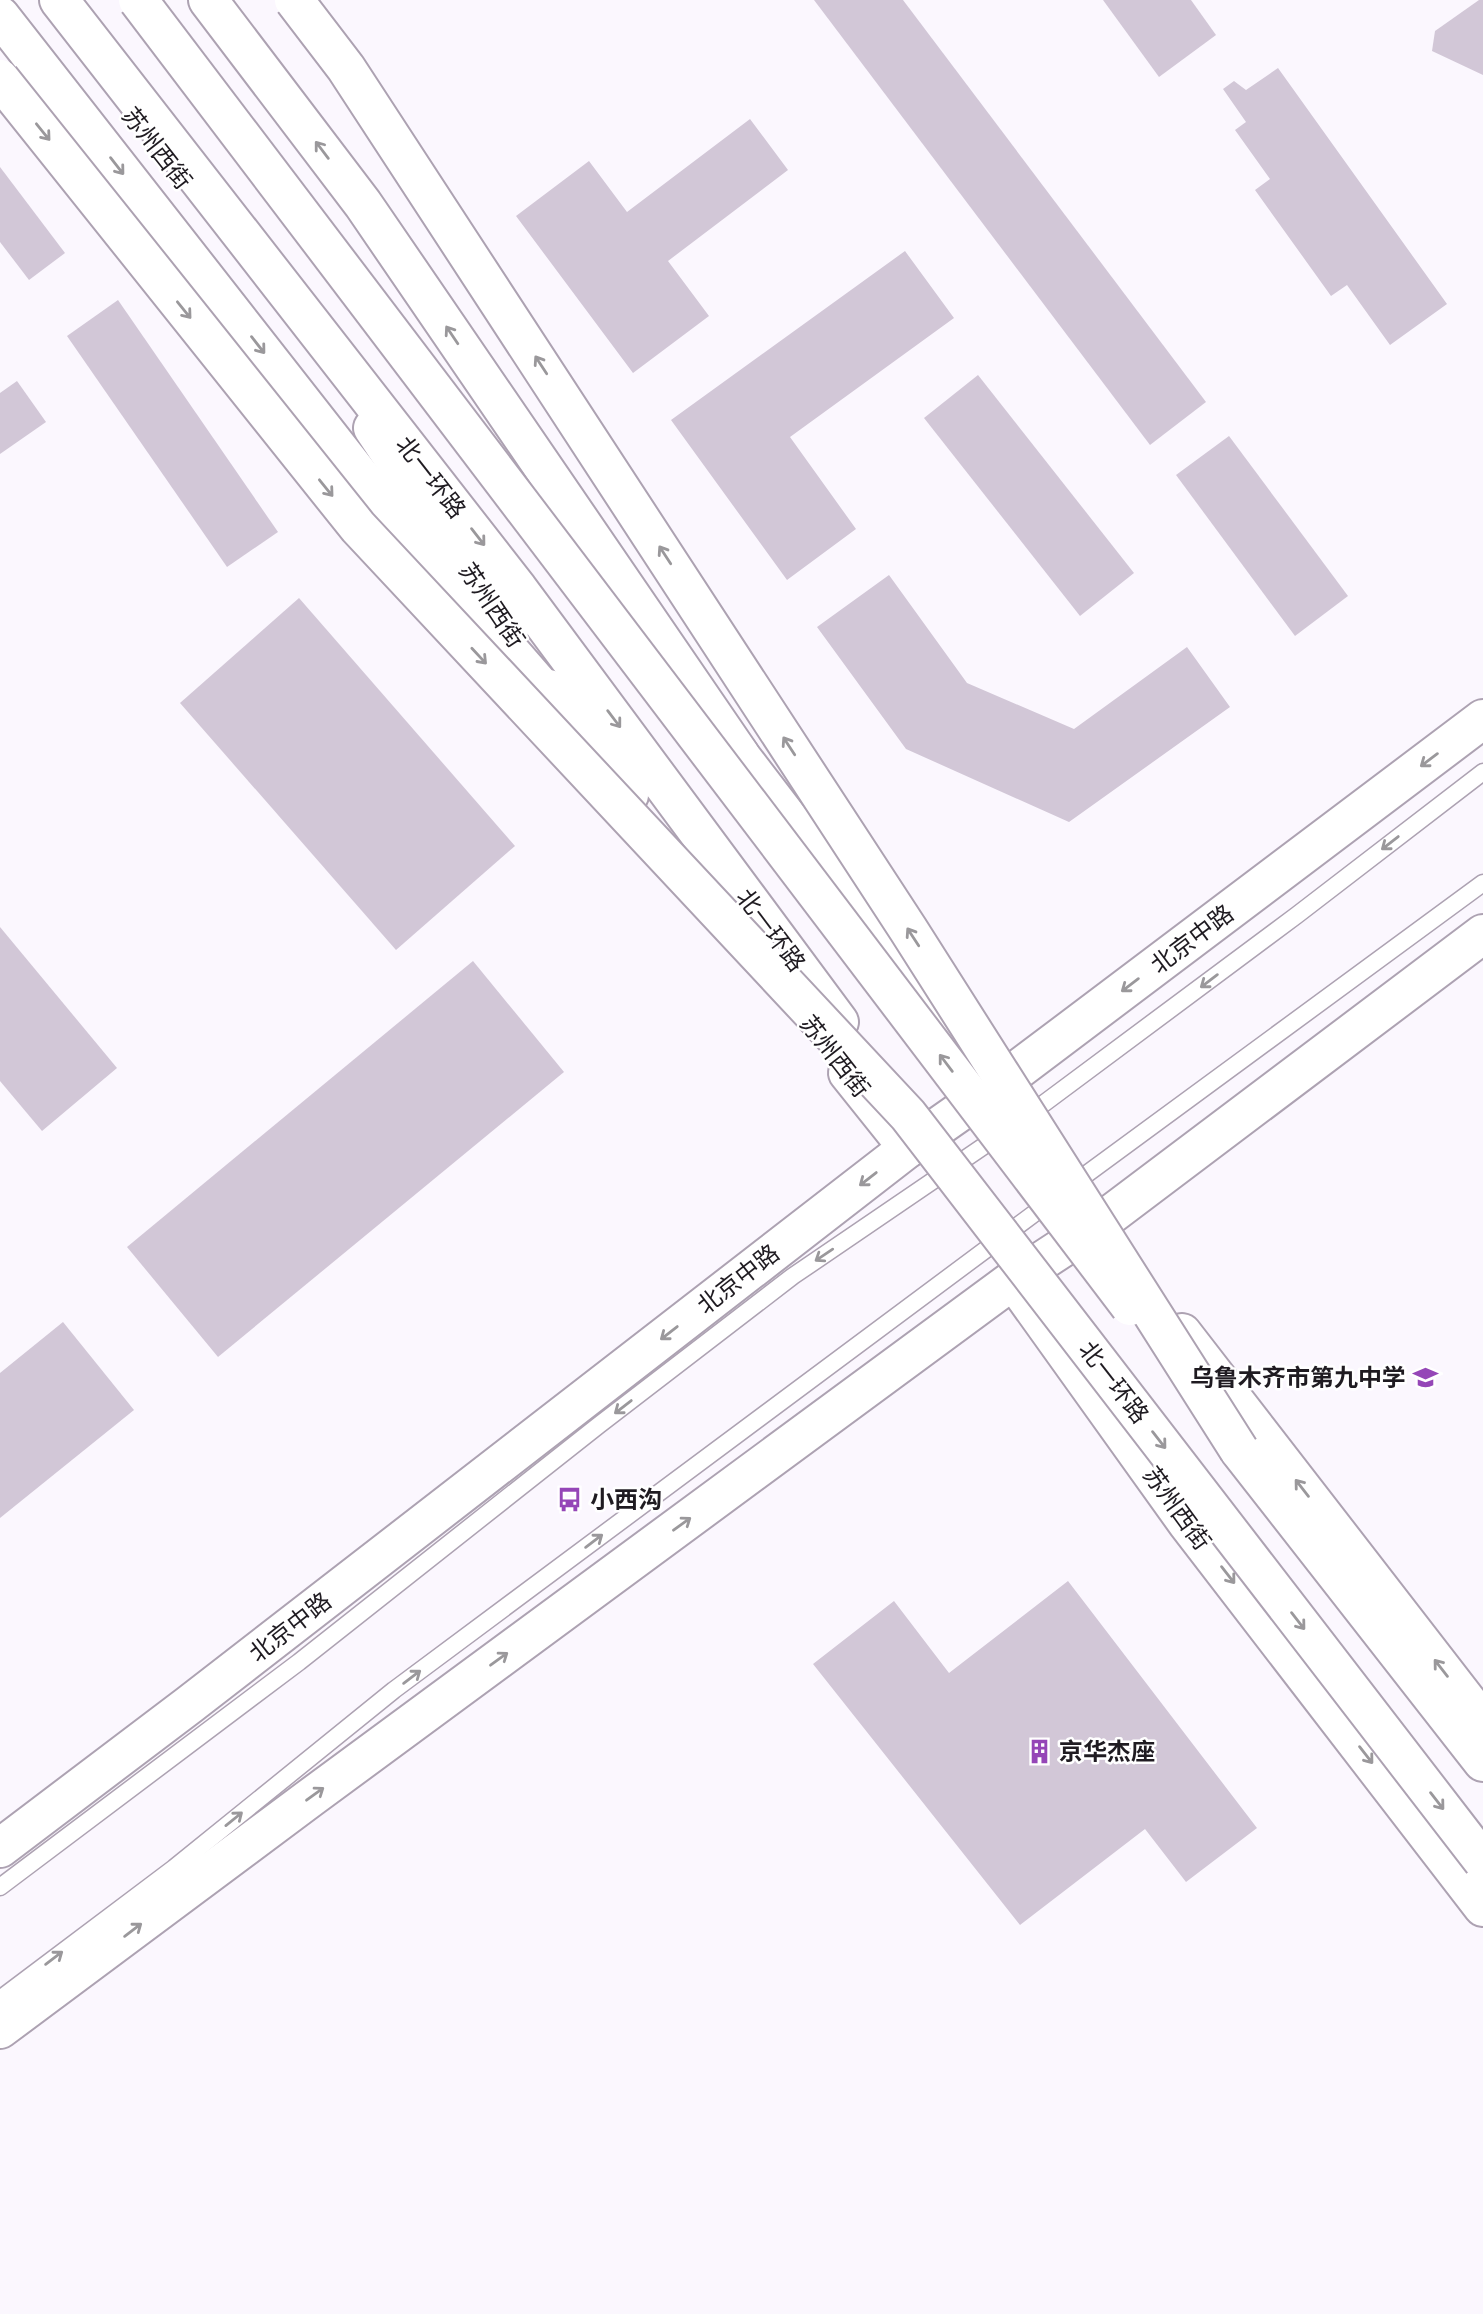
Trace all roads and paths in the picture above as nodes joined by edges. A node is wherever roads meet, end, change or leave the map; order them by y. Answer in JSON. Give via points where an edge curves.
{"nodes":[{"id":1,"x":42,"y":0,"type":"edge"},
{"id":2,"x":59,"y":0,"type":"edge"},
{"id":3,"x":138,"y":0,"type":"edge"},
{"id":4,"x":146,"y":0,"type":"edge"},
{"id":5,"x":208,"y":0,"type":"edge"},
{"id":6,"x":294,"y":0,"type":"edge"},
{"id":7,"x":0,"y":16,"type":"edge"},
{"id":8,"x":0,"y":79,"type":"edge"},
{"id":9,"x":568,"y":718,"type":"junction"},
{"id":10,"x":1483,"y":719,"type":"edge"},
{"id":11,"x":740,"y":755,"type":"junction"},
{"id":12,"x":1483,"y":772,"type":"edge"},
{"id":13,"x":1483,"y":883,"type":"edge"},
{"id":14,"x":1483,"y":934,"type":"edge"},
{"id":15,"x":995,"y":1087,"type":"junction"},
{"id":16,"x":1021,"y":1121,"type":"junction"},
{"id":17,"x":908,"y":1131,"type":"junction"},
{"id":18,"x":934,"y":1179,"type":"junction"},
{"id":19,"x":1070,"y":1187,"type":"junction"},
{"id":20,"x":1097,"y":1225,"type":"junction"},
{"id":21,"x":988,"y":1246,"type":"junction"},
{"id":22,"x":1013,"y":1280,"type":"junction"},
{"id":23,"x":1239,"y":1450,"type":"junction"},
{"id":24,"x":1483,"y":1722,"type":"edge"},
{"id":25,"x":1483,"y":1762,"type":"edge"},
{"id":26,"x":0,"y":1848,"type":"edge"},
{"id":27,"x":1483,"y":1861,"type":"edge"},
{"id":28,"x":0,"y":1887,"type":"edge"},
{"id":29,"x":1483,"y":1907,"type":"edge"},
{"id":30,"x":0,"y":2000,"type":"edge"},
{"id":31,"x":0,"y":2029,"type":"edge"}],
"edges":[{"from":1,"to":9,"type":"main road","name":"苏州西街","via":[[352,398]]},
{"from":2,"to":17,"type":"main road","name":"北一环路","one_way":true,"bridge":true,"via":[[518,589]]},
{"from":23,"to":3,"type":"main road","one_way":true,"bridge":true},
{"from":4,"to":11,"type":"main road"},
{"from":11,"to":5,"type":"main road","one_way":true,"via":[[363,204]]},
{"from":23,"to":6,"type":"main road","one_way":true,"bridge":true,"via":[[659,546],[346,68]]},
{"from":7,"to":9,"type":"main road","one_way":true,"via":[[382,504]]},
{"from":8,"to":17,"type":"main road","one_way":true,"bridge":true,"via":[[358,527]]},
{"from":9,"to":17,"type":"main road","name":"苏州西街"},
{"from":10,"to":15,"type":"main road","name":"北京中路","one_way":true},
{"from":11,"to":15,"type":"main road"},
{"from":12,"to":16,"type":"lane","one_way":true},
{"from":13,"to":19,"type":"lane"},
{"from":14,"to":20,"type":"main road"},
{"from":15,"to":16,"type":"main road"},
{"from":15,"to":17,"type":"main road","name":"北京中路"},
{"from":16,"to":18,"type":"lane"},
{"from":16,"to":19,"type":"main road"},
{"from":17,"to":18,"type":"main road","name":"苏州西街"},
{"from":17,"to":26,"type":"main road","name":"北京中路","one_way":true,"via":[[189,1705]]},
{"from":17,"to":27,"type":"main road","name":"北一环路","one_way":true,"bridge":true},
{"from":18,"to":21,"type":"main road","name":"苏州西街"},
{"from":18,"to":28,"type":"lane","one_way":true,"via":[[793,1276],[299,1662]]},
{"from":19,"to":20,"type":"main road"},
{"from":19,"to":21,"type":"lane"},
{"from":20,"to":22,"type":"main road"},
{"from":24,"to":20,"type":"main road","one_way":true},
{"from":21,"to":22,"type":"main road","name":"苏州西街"},
{"from":30,"to":21,"type":"lane","one_way":true,"via":[[174,1868],[394,1690]]},
{"from":22,"to":29,"type":"main road","name":"苏州西街","one_way":true,"via":[[1188,1524]]},
{"from":31,"to":22,"type":"main road","one_way":true},
{"from":23,"to":25,"type":"main road"}]}
